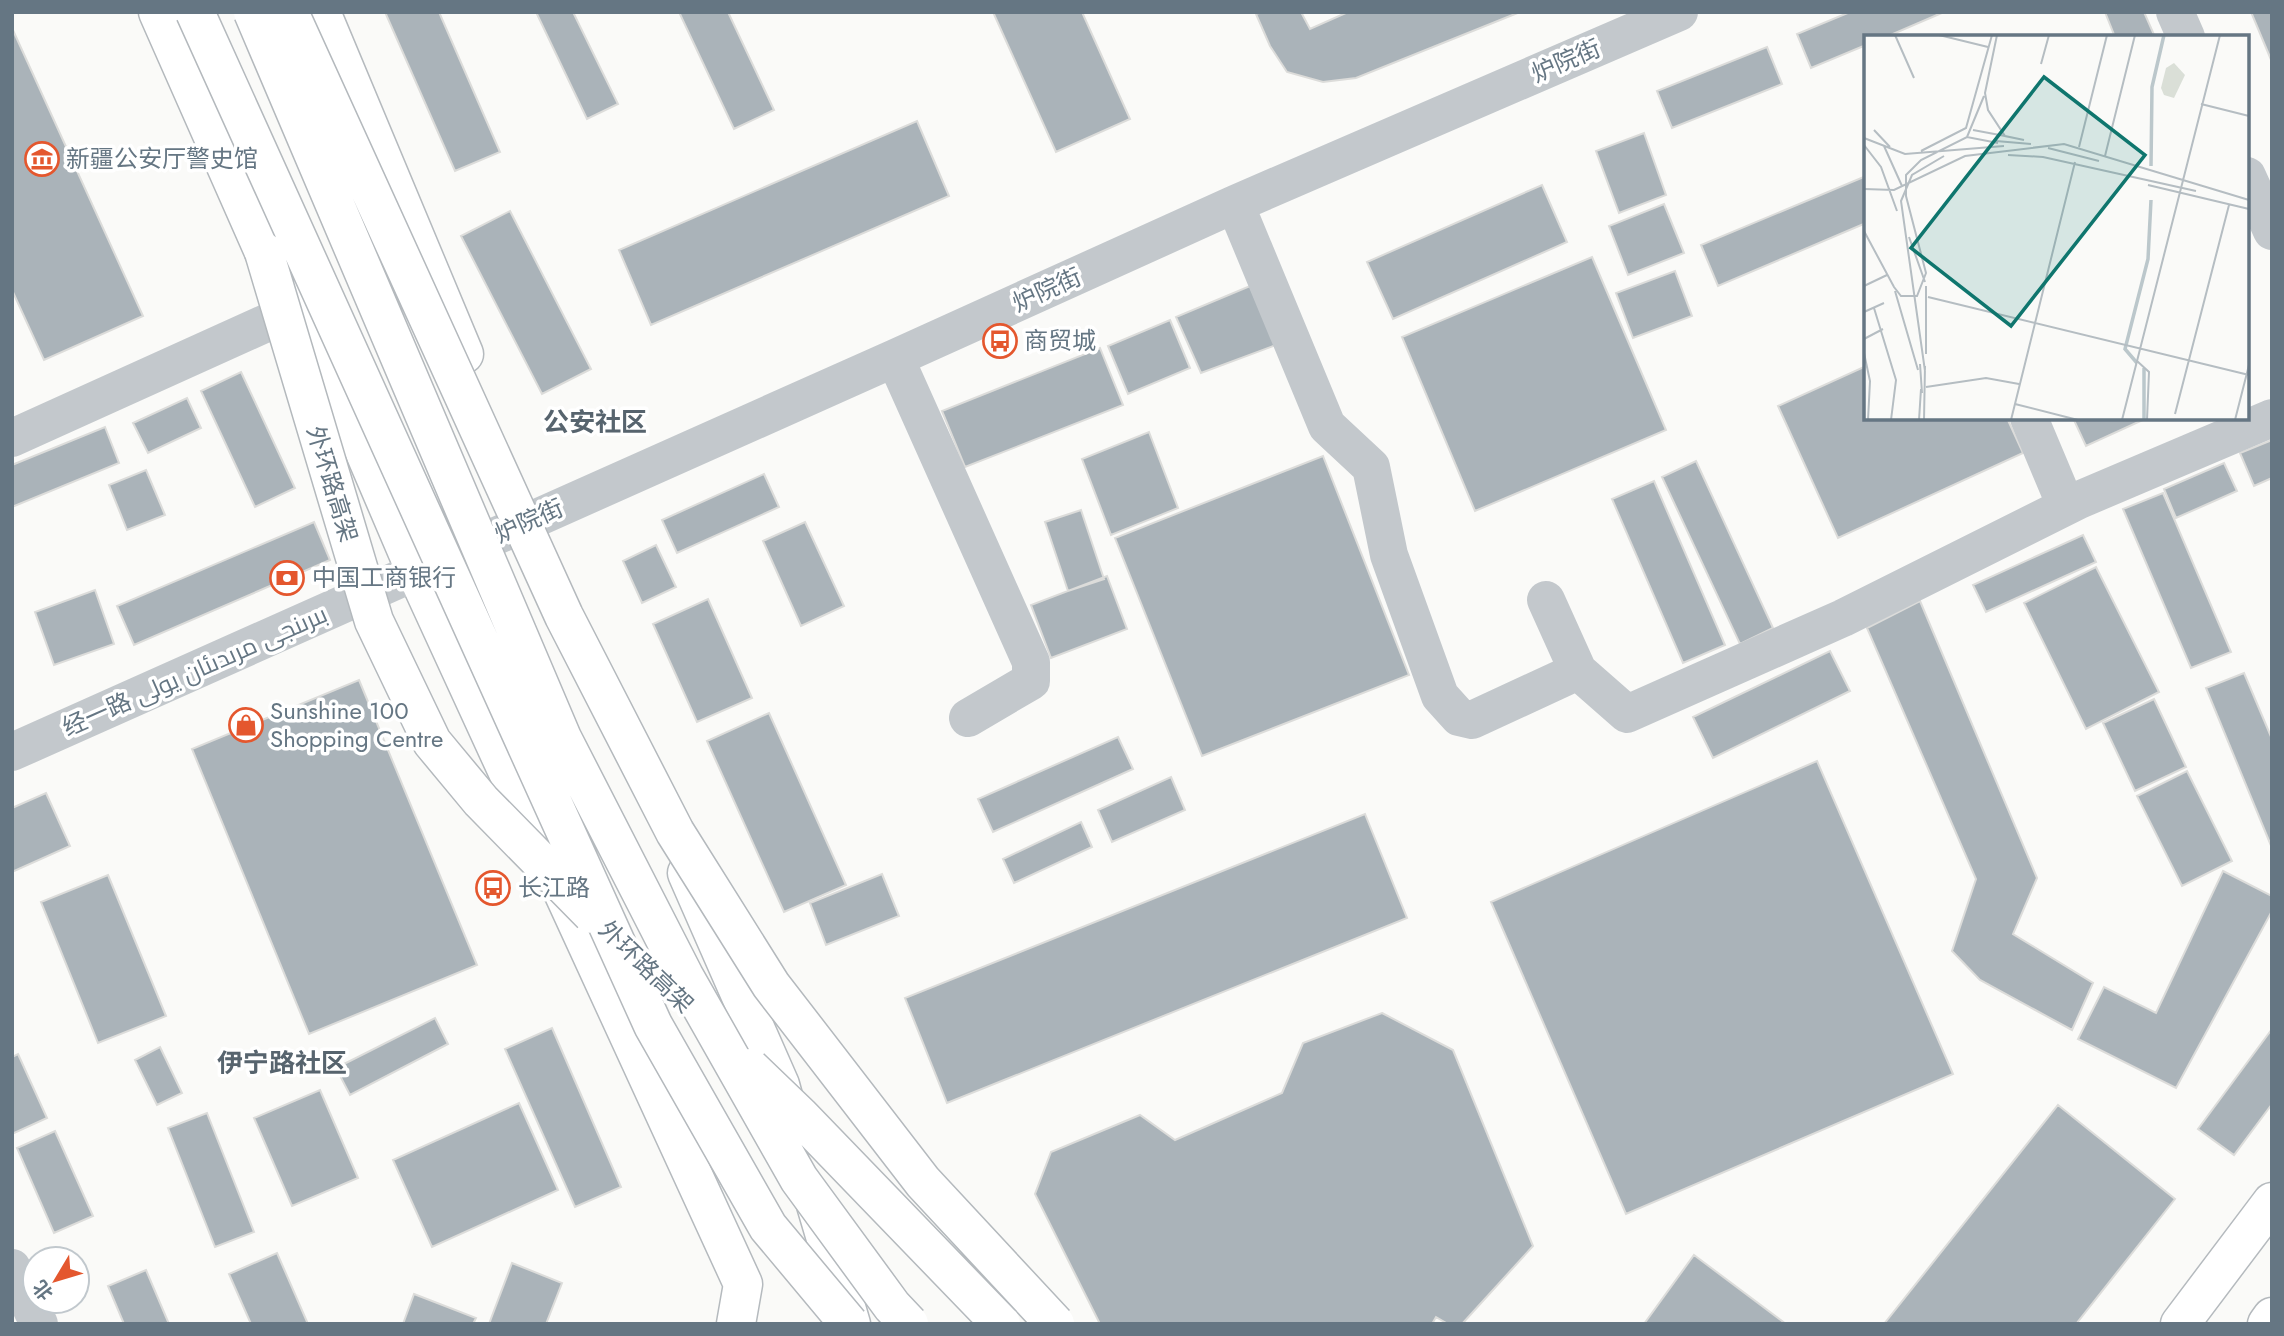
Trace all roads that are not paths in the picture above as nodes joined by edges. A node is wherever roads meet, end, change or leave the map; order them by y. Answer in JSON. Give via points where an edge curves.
{"nodes":[{"id":1,"x":158,"y":12,"type":"edge"},
{"id":2,"x":173,"y":12,"type":"edge"},
{"id":3,"x":195,"y":12,"type":"edge"},
{"id":4,"x":253,"y":12,"type":"edge"},
{"id":5,"x":289,"y":12,"type":"edge"},
{"id":6,"x":321,"y":12,"type":"edge"},
{"id":7,"x":1679,"y":12,"type":"edge"},
{"id":8,"x":2175,"y":12,"type":"edge"},
{"id":9,"x":2185,"y":35,"type":"edge"},
{"id":10,"x":2249,"y":180,"type":"edge"},
{"id":11,"x":1235,"y":204,"type":"junction"},
{"id":12,"x":2272,"y":231,"type":"edge"},
{"id":13,"x":304,"y":306,"type":"junction"},
{"id":14,"x":895,"y":358,"type":"junction"},
{"id":15,"x":2272,"y":418,"type":"edge"},
{"id":16,"x":2030,"y":420,"type":"edge"},
{"id":17,"x":12,"y":438,"type":"edge"},
{"id":18,"x":2066,"y":506,"type":"junction"},
{"id":19,"x":534,"y":519,"type":"junction"},
{"id":20,"x":416,"y":572,"type":"junction"},
{"id":21,"x":1546,"y":600,"type":"dead end"},
{"id":22,"x":1578,"y":671,"type":"junction"},
{"id":23,"x":968,"y":718,"type":"dead end"},
{"id":24,"x":12,"y":752,"type":"edge"},
{"id":25,"x":2272,"y":1202,"type":"edge"},
{"id":26,"x":12,"y":1268,"type":"edge"},
{"id":27,"x":743,"y":1284,"type":"junction"},
{"id":28,"x":2272,"y":1317,"type":"edge"},
{"id":29,"x":39,"y":1324,"type":"edge"},
{"id":30,"x":736,"y":1324,"type":"edge"},
{"id":31,"x":762,"y":1324,"type":"edge"},
{"id":32,"x":850,"y":1324,"type":"edge"},
{"id":33,"x":909,"y":1324,"type":"edge"},
{"id":34,"x":1001,"y":1324,"type":"edge"},
{"id":35,"x":1055,"y":1324,"type":"edge"},
{"id":36,"x":2180,"y":1324,"type":"edge"},
{"id":37,"x":2267,"y":1324,"type":"edge"}],
"edges":[{"from":1,"to":34,"type":"main road","name":"外环路高架","bridge":true,"via":[[264,252],[374,621],[432,742],[509,830],[800,1116]]},
{"from":2,"to":13,"type":"main road"},
{"from":3,"to":32,"type":"main road","bridge":true,"via":[[653,1026],[768,1227]]},
{"from":4,"to":33,"type":"main road","bridge":true,"via":[[562,738],[684,976],[799,1179]]},
{"from":5,"to":35,"type":"main road","bridge":true,"via":[[564,616],[675,832],[771,985],[923,1182]]},
{"from":6,"to":19,"type":"main road"},
{"from":7,"to":11,"type":"street","name":"炉院街"},
{"from":8,"to":9,"type":"street"},
{"from":10,"to":12,"type":"street"},
{"from":11,"to":14,"type":"street","name":"炉院街"},
{"from":11,"to":22,"type":"street","via":[[1327,426],[1371,467],[1389,555],[1440,696],[1459,717],[1472,720]]},
{"from":13,"to":17,"type":"street"},
{"from":13,"to":20,"type":"main road"},
{"from":14,"to":19,"type":"street","name":"炉院街"},
{"from":14,"to":23,"type":"street","via":[[1031,662],[1031,681]]},
{"from":15,"to":18,"type":"street"},
{"from":16,"to":18,"type":"street"},
{"from":18,"to":22,"type":"street","via":[[1843,618],[1627,714]]},
{"from":19,"to":20,"type":"street","name":"炉院街"},
{"from":19,"to":32,"type":"main road","via":[[780,1085]]},
{"from":20,"to":24,"type":"street","name":"经一路 بىرىنجى مرىدىئان يولى"},
{"from":20,"to":27,"type":"main road"},
{"from":21,"to":22,"type":"street"},
{"from":25,"to":36,"type":"main road"},
{"from":26,"to":29,"type":"street"},
{"from":27,"to":30,"type":"main road"},
{"from":27,"to":31,"type":"main road"},
{"from":28,"to":37,"type":"main road"}]}
